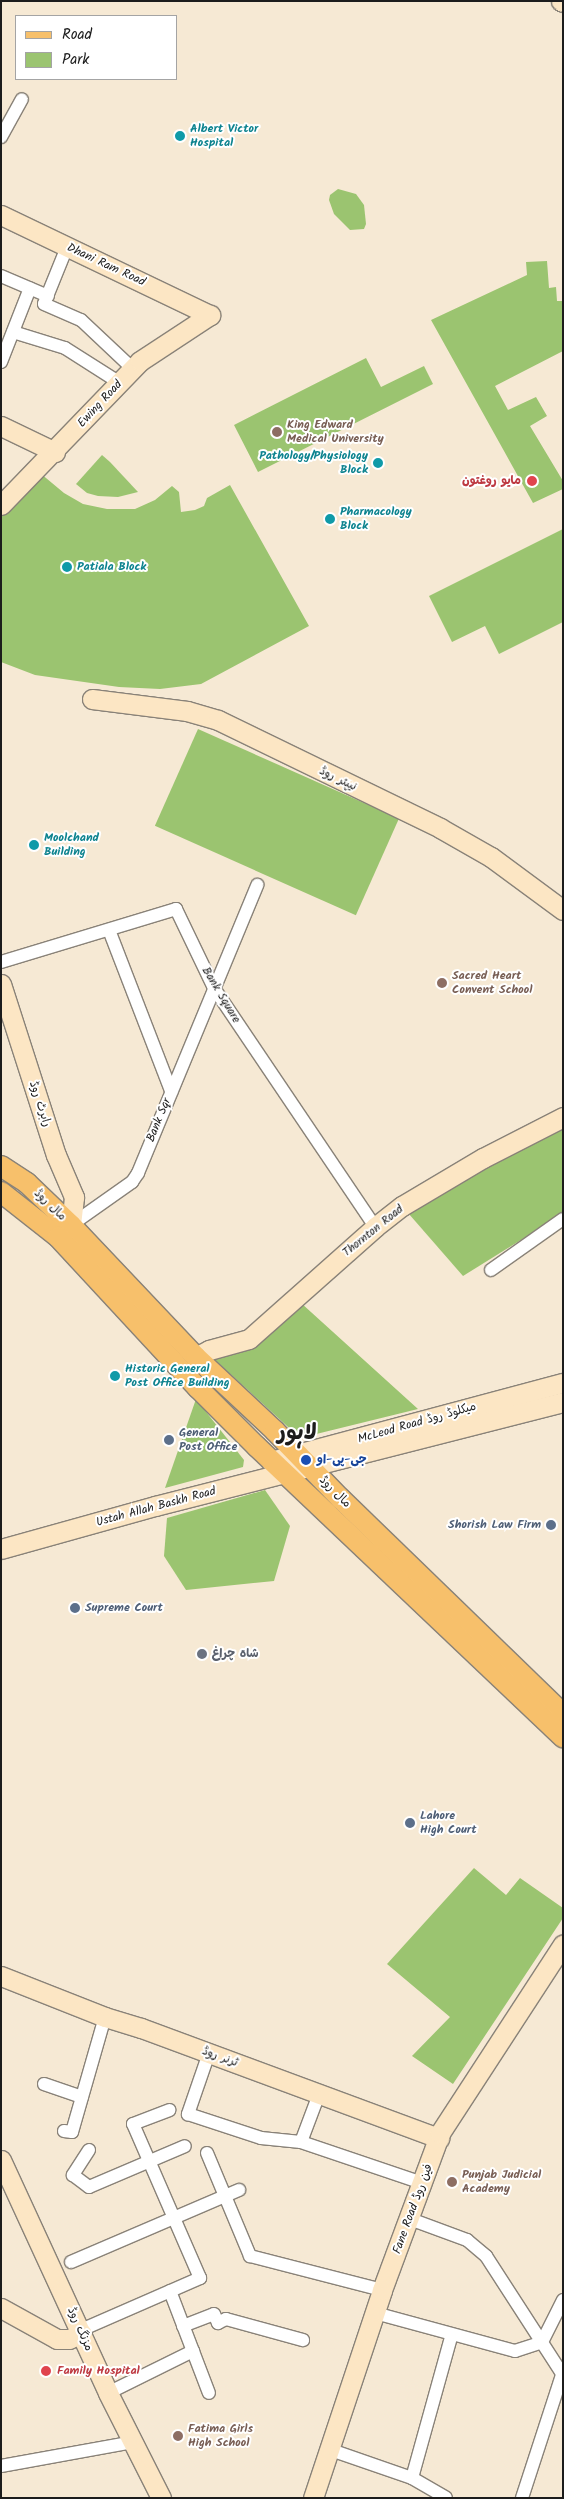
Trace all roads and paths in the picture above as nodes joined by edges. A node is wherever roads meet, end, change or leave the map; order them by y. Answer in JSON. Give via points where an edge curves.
{"nodes":[{"id":1,"x":22,"y":99,"type":"dead end"},
{"id":2,"x":1,"y":137,"type":"edge"},
{"id":3,"x":1,"y":215,"type":"edge"},
{"id":4,"x":67,"y":247,"type":"junction"},
{"id":5,"x":1,"y":276,"type":"edge"},
{"id":6,"x":30,"y":288,"type":"junction"},
{"id":7,"x":48,"y":296,"type":"junction"},
{"id":8,"x":210,"y":315,"type":"joint"},
{"id":9,"x":13,"y":332,"type":"junction"},
{"id":10,"x":1,"y":362,"type":"edge"},
{"id":11,"x":126,"y":376,"type":"junction"},
{"id":12,"x":1,"y":426,"type":"edge"},
{"id":13,"x":55,"y":452,"type":"junction"},
{"id":14,"x":1,"y":506,"type":"edge"},
{"id":15,"x":92,"y":699,"type":"dead end"},
{"id":16,"x":257,"y":885,"type":"dead end"},
{"id":17,"x":563,"y":910,"type":"edge"},
{"id":18,"x":109,"y":930,"type":"junction"},
{"id":19,"x":1,"y":962,"type":"edge"},
{"id":20,"x":1,"y":984,"type":"edge"},
{"id":21,"x":214,"y":988,"type":"junction"},
{"id":22,"x":171,"y":1091,"type":"junction"},
{"id":23,"x":563,"y":1117,"type":"edge"},
{"id":24,"x":1,"y":1166,"type":"edge"},
{"id":25,"x":1,"y":1192,"type":"edge"},
{"id":26,"x":563,"y":1220,"type":"edge"},
{"id":27,"x":71,"y":1225,"type":"junction"},
{"id":28,"x":375,"y":1227,"type":"junction"},
{"id":29,"x":491,"y":1270,"type":"dead end"},
{"id":30,"x":196,"y":1357,"type":"junction"},
{"id":31,"x":563,"y":1383,"type":"edge"},
{"id":32,"x":563,"y":1402,"type":"edge"},
{"id":33,"x":304,"y":1461,"type":"junction"},
{"id":34,"x":278,"y":1468,"type":"junction"},
{"id":35,"x":1,"y":1549,"type":"edge"},
{"id":36,"x":563,"y":1714,"type":"edge"},
{"id":37,"x":563,"y":1737,"type":"edge"},
{"id":38,"x":563,"y":1944,"type":"edge"},
{"id":39,"x":1,"y":1976,"type":"edge"},
{"id":40,"x":105,"y":2017,"type":"junction"},
{"id":41,"x":209,"y":2053,"type":"junction"},
{"id":42,"x":44,"y":2084,"type":"dead end"},
{"id":43,"x":319,"y":2094,"type":"junction"},
{"id":44,"x":82,"y":2097,"type":"junction"},
{"id":45,"x":170,"y":2110,"type":"dead end"},
{"id":46,"x":64,"y":2131,"type":"dead end"},
{"id":47,"x":439,"y":2138,"type":"junction"},
{"id":48,"x":301,"y":2142,"type":"junction"},
{"id":49,"x":185,"y":2146,"type":"dead end"},
{"id":50,"x":89,"y":2150,"type":"dead end"},
{"id":51,"x":207,"y":2153,"type":"dead end"},
{"id":52,"x":1,"y":2160,"type":"edge"},
{"id":53,"x":149,"y":2161,"type":"junction"},
{"id":54,"x":422,"y":2184,"type":"junction"},
{"id":55,"x":239,"y":2190,"type":"dead end"},
{"id":56,"x":227,"y":2195,"type":"junction"},
{"id":57,"x":174,"y":2217,"type":"junction"},
{"id":58,"x":410,"y":2219,"type":"junction"},
{"id":59,"x":71,"y":2262,"type":"dead end"},
{"id":60,"x":382,"y":2290,"type":"junction"},
{"id":61,"x":170,"y":2291,"type":"junction"},
{"id":62,"x":563,"y":2300,"type":"edge"},
{"id":63,"x":1,"y":2308,"type":"edge"},
{"id":64,"x":375,"y":2313,"type":"junction"},
{"id":65,"x":183,"y":2326,"type":"junction"},
{"id":66,"x":82,"y":2331,"type":"junction"},
{"id":67,"x":452,"y":2334,"type":"junction"},
{"id":68,"x":303,"y":2340,"type":"dead end"},
{"id":69,"x":542,"y":2342,"type":"junction"},
{"id":70,"x":193,"y":2350,"type":"junction"},
{"id":71,"x":562,"y":2375,"type":"edge"},
{"id":72,"x":108,"y":2392,"type":"junction"},
{"id":73,"x":209,"y":2392,"type":"dead end"},
{"id":74,"x":133,"y":2442,"type":"junction"},
{"id":75,"x":331,"y":2450,"type":"junction"},
{"id":76,"x":1,"y":2466,"type":"edge"},
{"id":77,"x":412,"y":2478,"type":"junction"},
{"id":78,"x":161,"y":2498,"type":"edge"},
{"id":79,"x":313,"y":2498,"type":"edge"},
{"id":80,"x":446,"y":2498,"type":"edge"},
{"id":81,"x":522,"y":2498,"type":"edge"}],
"edges":[{"from":1,"to":2,"type":"street"},
{"from":3,"to":4,"type":"main road","name":"Dhani Ram Road"},
{"from":4,"to":7,"type":"street"},
{"from":4,"to":8,"type":"main road","name":"Dhani Ram Road"},
{"from":5,"to":6,"type":"street"},
{"from":6,"to":7,"type":"street"},
{"from":6,"to":9,"type":"street"},
{"from":7,"to":11,"type":"street","via":[[44,304],[81,320]]},
{"from":8,"to":11,"type":"main road","name":"Ewing Road","via":[[140,361]]},
{"from":9,"to":10,"type":"street"},
{"from":9,"to":11,"type":"street","via":[[65,348]]},
{"from":11,"to":13,"type":"main road","name":"Ewing Road"},
{"from":12,"to":13,"type":"main road"},
{"from":13,"to":14,"type":"main road","name":"Ewing Road"},
{"from":15,"to":17,"type":"main road","name":"نیپئر روڈ","via":[[187,711],[218,720],[440,828],[491,857]]},
{"from":16,"to":21,"type":"street","name":"Bank Sqr"},
{"from":18,"to":19,"type":"street","name":"Bank Square"},
{"from":18,"to":21,"type":"street","name":"Bank Square","via":[[176,910]]},
{"from":18,"to":22,"type":"street"},
{"from":20,"to":27,"type":"main road","name":"رابرٹ روڈ","via":[[56,1155],[74,1197]]},
{"from":21,"to":22,"type":"street","name":"Bank Sqr"},
{"from":21,"to":28,"type":"street","name":"Bank Square"},
{"from":22,"to":27,"type":"street","name":"Bank Sqr","via":[[132,1182]]},
{"from":23,"to":28,"type":"main road","name":"Thornton Road","via":[[483,1158],[402,1206]]},
{"from":24,"to":27,"type":"main road","name":"مال روڈ","via":[[27,1183]]},
{"from":25,"to":34,"type":"main road","name":"مال روڈ","via":[[58,1237],[198,1388]]},
{"from":26,"to":29,"type":"street"},
{"from":27,"to":30,"type":"main road","name":"مال روڈ"},
{"from":28,"to":30,"type":"main road","name":"Thornton Road","via":[[249,1339]]},
{"from":30,"to":33,"type":"main road","name":"مال روڈ"},
{"from":31,"to":33,"type":"main road","name":"McLeod Road میکلوڈ روڈ"},
{"from":32,"to":33,"type":"main road","name":"McLeod Road میکلوڈ روڈ"},
{"from":33,"to":34,"type":"main road","name":"McLeod Road میکلوڈ روڈ"},
{"from":33,"to":36,"type":"main road","name":"مال روڈ"},
{"from":34,"to":35,"type":"main road","name":"Ustah Allah Baskh Road"},
{"from":34,"to":37,"type":"main road","name":"مال روڈ"},
{"from":38,"to":47,"type":"main road","name":"Fane Road فین روڈ"},
{"from":39,"to":40,"type":"main road","name":"ٹرنر روڈ"},
{"from":40,"to":41,"type":"main road","name":"ٹرنر روڈ"},
{"from":40,"to":44,"type":"street"},
{"from":41,"to":43,"type":"main road","name":"ٹرنر روڈ"},
{"from":41,"to":48,"type":"street","via":[[188,2114],[261,2138]]},
{"from":42,"to":44,"type":"street"},
{"from":43,"to":47,"type":"main road","name":"ٹرنر روڈ"},
{"from":43,"to":48,"type":"street"},
{"from":44,"to":46,"type":"street","via":[[72,2132]]},
{"from":45,"to":53,"type":"street","via":[[133,2124]]},
{"from":47,"to":54,"type":"main road","name":"Fane Road فین روڈ"},
{"from":48,"to":54,"type":"street"},
{"from":49,"to":53,"type":"street"},
{"from":50,"to":53,"type":"street","via":[[73,2175],[89,2187]]},
{"from":51,"to":56,"type":"street"},
{"from":52,"to":66,"type":"main road","name":"مزنگ روڈ"},
{"from":53,"to":57,"type":"street"},
{"from":54,"to":58,"type":"main road","name":"Fane Road فین روڈ"},
{"from":55,"to":56,"type":"street"},
{"from":56,"to":57,"type":"street"},
{"from":56,"to":60,"type":"street","via":[[250,2256]]},
{"from":57,"to":59,"type":"street"},
{"from":57,"to":61,"type":"street","via":[[200,2278]]},
{"from":58,"to":60,"type":"main road","name":"Fane Road فین روڈ"},
{"from":58,"to":69,"type":"street","via":[[476,2246],[486,2256]]},
{"from":60,"to":64,"type":"main road","name":"Fane Road فین روڈ"},
{"from":61,"to":65,"type":"street"},
{"from":61,"to":66,"type":"street"},
{"from":62,"to":69,"type":"street"},
{"from":63,"to":66,"type":"main road","via":[[57,2339],[70,2338]]},
{"from":64,"to":67,"type":"street"},
{"from":64,"to":75,"type":"main road","name":"Fane Road فین روڈ"},
{"from":65,"to":68,"type":"street","via":[[214,2314],[218,2323],[226,2320]]},
{"from":65,"to":70,"type":"street"},
{"from":66,"to":72,"type":"main road","name":"مزنگ روڈ"},
{"from":67,"to":69,"type":"street","via":[[515,2351]]},
{"from":67,"to":77,"type":"street"},
{"from":69,"to":71,"type":"street"},
{"from":70,"to":72,"type":"street"},
{"from":70,"to":73,"type":"street"},
{"from":71,"to":81,"type":"street"},
{"from":72,"to":74,"type":"main road","name":"مزنگ روڈ"},
{"from":74,"to":76,"type":"street"},
{"from":74,"to":78,"type":"main road","name":"مزنگ روڈ"},
{"from":75,"to":77,"type":"street"},
{"from":75,"to":79,"type":"main road","name":"Fane Road فین روڈ"},
{"from":77,"to":80,"type":"street"}]}
